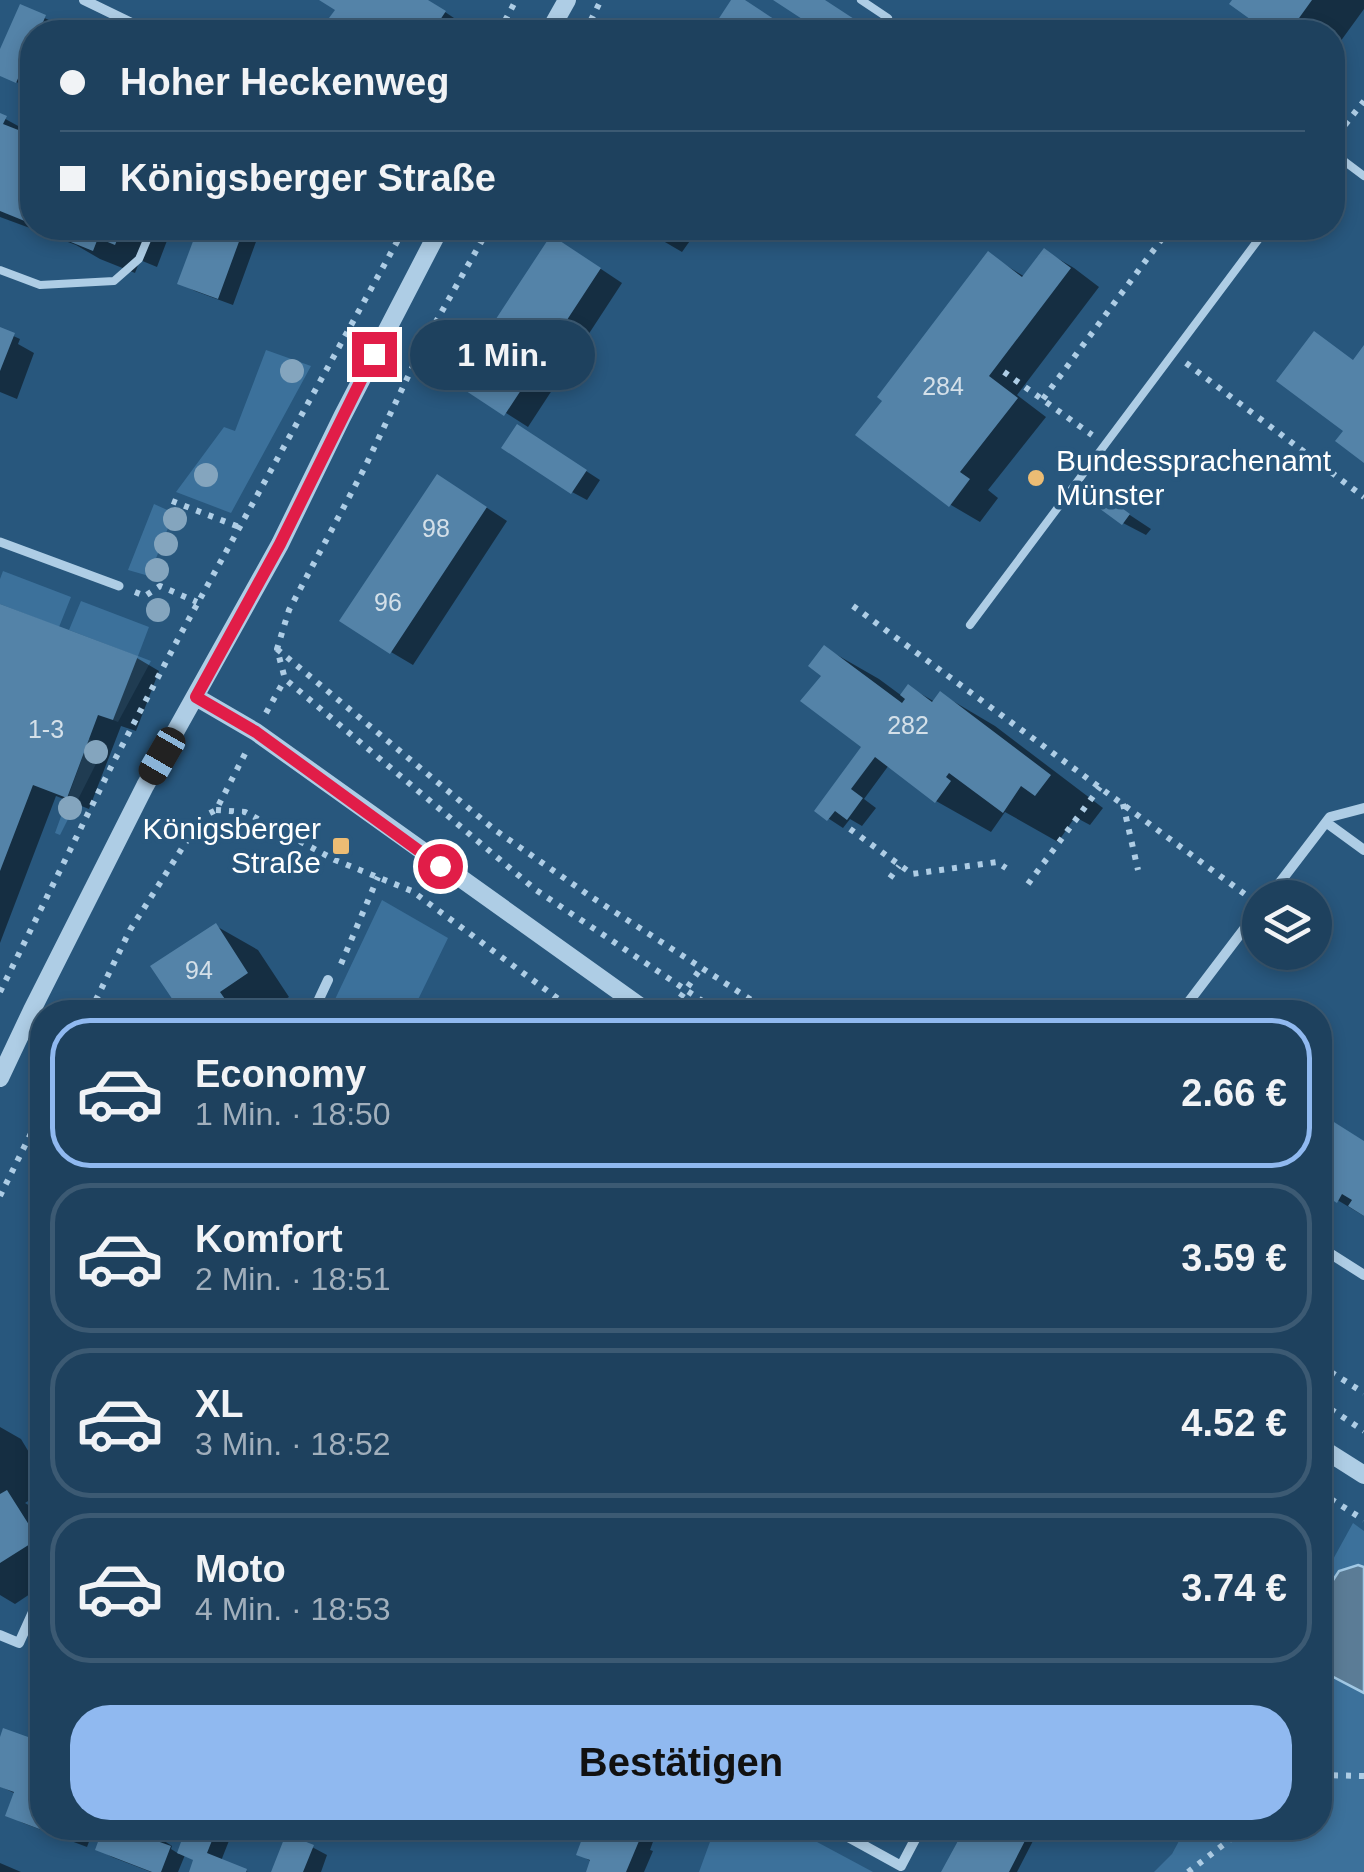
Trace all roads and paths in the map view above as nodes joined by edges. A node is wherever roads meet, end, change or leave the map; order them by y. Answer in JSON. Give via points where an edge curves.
{"nodes":[{"id":1,"x":84,"y":0,"type":"edge"},
{"id":2,"x":861,"y":0,"type":"edge"},
{"id":3,"x":888,"y":18,"type":"dead end"},
{"id":4,"x":125,"y":20,"type":"edge"},
{"id":5,"x":1364,"y":101,"type":"edge"},
{"id":6,"x":1345,"y":124,"type":"edge"},
{"id":7,"x":147,"y":240,"type":"edge"},
{"id":8,"x":398,"y":240,"type":"edge"},
{"id":9,"x":434,"y":240,"type":"edge"},
{"id":10,"x":482,"y":240,"type":"edge"},
{"id":11,"x":1161,"y":240,"type":"edge"},
{"id":12,"x":1258,"y":240,"type":"edge"},
{"id":13,"x":0,"y":270,"type":"edge"},
{"id":14,"x":1172,"y":354,"type":"junction"},
{"id":15,"x":1004,"y":372,"type":"dead end"},
{"id":16,"x":1043,"y":399,"type":"junction"},
{"id":17,"x":1106,"y":444,"type":"junction"},
{"id":18,"x":1364,"y":497,"type":"edge"},
{"id":19,"x":172,"y":501,"type":"dead end"},
{"id":20,"x":238,"y":527,"type":"junction"},
{"id":21,"x":0,"y":542,"type":"edge"},
{"id":22,"x":119,"y":586,"type":"joint"},
{"id":23,"x":198,"y":602,"type":"junction"},
{"id":24,"x":853,"y":606,"type":"dead end"},
{"id":25,"x":970,"y":625,"type":"dead end"},
{"id":26,"x":277,"y":648,"type":"junction"},
{"id":27,"x":286,"y":679,"type":"junction"},
{"id":28,"x":196,"y":697,"type":"junction"},
{"id":29,"x":256,"y":732,"type":"junction"},
{"id":30,"x":1100,"y":787,"type":"junction"},
{"id":31,"x":1123,"y":804,"type":"junction"},
{"id":32,"x":1364,"y":808,"type":"edge"},
{"id":33,"x":216,"y":810,"type":"junction"},
{"id":34,"x":1327,"y":823,"type":"junction"},
{"id":35,"x":850,"y":828,"type":"dead end"},
{"id":36,"x":1364,"y":850,"type":"edge"},
{"id":37,"x":899,"y":866,"type":"junction"},
{"id":38,"x":1006,"y":868,"type":"dead end"},
{"id":39,"x":1138,"y":870,"type":"dead end"},
{"id":40,"x":378,"y":878,"type":"junction"},
{"id":41,"x":890,"y":878,"type":"dead end"},
{"id":42,"x":1282,"y":880,"type":"edge"},
{"id":43,"x":1028,"y":884,"type":"dead end"},
{"id":44,"x":1242,"y":893,"type":"edge"},
{"id":45,"x":1242,"y":931,"type":"edge"},
{"id":46,"x":701,"y":968,"type":"junction"},
{"id":47,"x":328,"y":980,"type":"joint"},
{"id":48,"x":684,"y":990,"type":"junction"},
{"id":49,"x":0,"y":992,"type":"edge"},
{"id":50,"x":37,"y":1000,"type":"edge"},
{"id":51,"x":96,"y":1000,"type":"edge"},
{"id":52,"x":318,"y":1000,"type":"edge"},
{"id":53,"x":560,"y":1000,"type":"edge"},
{"id":54,"x":631,"y":1000,"type":"edge"},
{"id":55,"x":678,"y":1000,"type":"edge"},
{"id":56,"x":700,"y":1000,"type":"edge"},
{"id":57,"x":751,"y":1000,"type":"edge"},
{"id":58,"x":1190,"y":1000,"type":"edge"},
{"id":59,"x":30,"y":1014,"type":"edge"},
{"id":60,"x":0,"y":1078,"type":"edge"},
{"id":61,"x":30,"y":1135,"type":"edge"},
{"id":62,"x":0,"y":1196,"type":"edge"},
{"id":63,"x":1332,"y":1255,"type":"edge"},
{"id":64,"x":1364,"y":1275,"type":"edge"},
{"id":65,"x":1332,"y":1373,"type":"edge"},
{"id":66,"x":1364,"y":1394,"type":"edge"},
{"id":67,"x":1332,"y":1410,"type":"edge"},
{"id":68,"x":1364,"y":1430,"type":"edge"},
{"id":69,"x":1332,"y":1455,"type":"edge"},
{"id":70,"x":1364,"y":1475,"type":"edge"},
{"id":71,"x":1332,"y":1500,"type":"edge"},
{"id":72,"x":1364,"y":1520,"type":"edge"},
{"id":73,"x":30,"y":1618,"type":"edge"},
{"id":74,"x":0,"y":1635,"type":"edge"},
{"id":75,"x":1332,"y":1775,"type":"edge"},
{"id":76,"x":1364,"y":1776,"type":"edge"},
{"id":77,"x":854,"y":1840,"type":"edge"},
{"id":78,"x":915,"y":1840,"type":"edge"},
{"id":79,"x":1229,"y":1840,"type":"edge"},
{"id":80,"x":1188,"y":1872,"type":"edge"}],
"edges":[{"from":1,"to":4,"type":"street"},
{"from":2,"to":3,"type":"lane"},
{"from":5,"to":6,"type":"path"},
{"from":7,"to":13,"type":"lane","via":[[139,259],[114,281],[40,285]]},
{"from":8,"to":20,"type":"path"},
{"from":9,"to":28,"type":"street"},
{"from":10,"to":26,"type":"path","via":[[289,610]]},
{"from":11,"to":16,"type":"path"},
{"from":12,"to":14,"type":"lane"},
{"from":14,"to":17,"type":"lane"},
{"from":14,"to":18,"type":"path"},
{"from":15,"to":16,"type":"path"},
{"from":16,"to":17,"type":"path"},
{"from":17,"to":25,"type":"lane"},
{"from":19,"to":20,"type":"path"},
{"from":20,"to":23,"type":"path"},
{"from":21,"to":22,"type":"street"},
{"from":22,"to":23,"type":"path","via":[[145,596],[160,586]]},
{"from":23,"to":49,"type":"path"},
{"from":24,"to":30,"type":"path"},
{"from":26,"to":27,"type":"path"},
{"from":26,"to":46,"type":"path","via":[[495,830]]},
{"from":27,"to":29,"type":"path"},
{"from":27,"to":48,"type":"path","via":[[536,890]]},
{"from":28,"to":29,"type":"street"},
{"from":28,"to":50,"type":"street"},
{"from":29,"to":33,"type":"path"},
{"from":29,"to":54,"type":"street"},
{"from":30,"to":31,"type":"path"},
{"from":30,"to":43,"type":"path"},
{"from":31,"to":39,"type":"path"},
{"from":31,"to":44,"type":"path"},
{"from":32,"to":34,"type":"street"},
{"from":33,"to":40,"type":"path","via":[[245,812]]},
{"from":33,"to":51,"type":"path","via":[[202,818],[130,930]]},
{"from":34,"to":36,"type":"street"},
{"from":34,"to":42,"type":"street"},
{"from":35,"to":37,"type":"path"},
{"from":37,"to":38,"type":"path","via":[[912,874],[998,862]]},
{"from":37,"to":41,"type":"path"},
{"from":40,"to":47,"type":"path"},
{"from":40,"to":53,"type":"path","via":[[412,891]]},
{"from":45,"to":58,"type":"street"},
{"from":46,"to":48,"type":"path"},
{"from":46,"to":57,"type":"path"},
{"from":47,"to":52,"type":"street"},
{"from":48,"to":55,"type":"path"},
{"from":48,"to":56,"type":"path"},
{"from":59,"to":60,"type":"street"},
{"from":61,"to":62,"type":"path"},
{"from":63,"to":64,"type":"street"},
{"from":65,"to":66,"type":"path"},
{"from":67,"to":68,"type":"path"},
{"from":69,"to":70,"type":"street"},
{"from":71,"to":72,"type":"path"},
{"from":73,"to":74,"type":"street","via":[[19,1642]]},
{"from":75,"to":76,"type":"path"},
{"from":77,"to":78,"type":"street","via":[[901,1866]]},
{"from":79,"to":80,"type":"path"}]}
